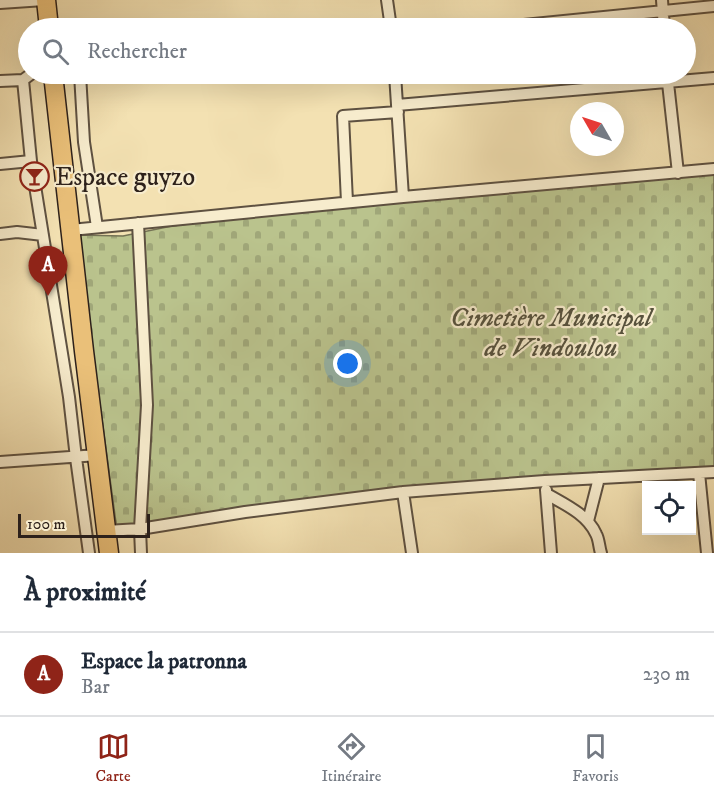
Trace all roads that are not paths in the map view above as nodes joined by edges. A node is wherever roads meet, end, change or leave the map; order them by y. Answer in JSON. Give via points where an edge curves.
{"nodes":[{"id":1,"x":45,"y":0,"type":"edge"},
{"id":2,"x":387,"y":0,"type":"edge"},
{"id":3,"x":0,"y":3,"type":"edge"},
{"id":4,"x":662,"y":5,"type":"edge"},
{"id":5,"x":714,"y":6,"type":"edge"},
{"id":6,"x":48,"y":18,"type":"edge"},
{"id":7,"x":390,"y":18,"type":"edge"},
{"id":8,"x":567,"y":18,"type":"edge"},
{"id":9,"x":18,"y":78,"type":"edge"},
{"id":10,"x":696,"y":78,"type":"edge"},
{"id":11,"x":714,"y":78,"type":"edge"},
{"id":12,"x":0,"y":81,"type":"edge"},
{"id":13,"x":27,"y":84,"type":"edge"},
{"id":14,"x":49,"y":84,"type":"edge"},
{"id":15,"x":81,"y":84,"type":"edge"},
{"id":16,"x":396,"y":84,"type":"edge"},
{"id":17,"x":616,"y":84,"type":"edge"},
{"id":18,"x":669,"y":84,"type":"edge"},
{"id":19,"x":398,"y":109,"type":"junction"},
{"id":20,"x":31,"y":161,"type":"junction"},
{"id":21,"x":0,"y":164,"type":"edge"},
{"id":22,"x":714,"y":169,"type":"edge"},
{"id":23,"x":678,"y":173,"type":"junction"},
{"id":24,"x":403,"y":197,"type":"junction"},
{"id":25,"x":347,"y":202,"type":"junction"},
{"id":26,"x":138,"y":223,"type":"junction"},
{"id":27,"x":97,"y":227,"type":"junction"},
{"id":28,"x":71,"y":230,"type":"junction"},
{"id":29,"x":0,"y":234,"type":"edge"},
{"id":30,"x":43,"y":235,"type":"junction"},
{"id":31,"x":98,"y":455,"type":"junction"},
{"id":32,"x":76,"y":458,"type":"junction"},
{"id":33,"x":0,"y":462,"type":"edge"},
{"id":34,"x":714,"y":472,"type":"edge"},
{"id":35,"x":699,"y":473,"type":"junction"},
{"id":36,"x":599,"y":478,"type":"junction"},
{"id":37,"x":545,"y":481,"type":"junction"},
{"id":38,"x":403,"y":492,"type":"junction"},
{"id":39,"x":547,"y":494,"type":"junction"},
{"id":40,"x":588,"y":521,"type":"junction"},
{"id":41,"x":140,"y":529,"type":"junction"},
{"id":42,"x":106,"y":531,"type":"junction"},
{"id":43,"x":553,"y":551,"type":"edge"},
{"id":44,"x":89,"y":553,"type":"edge"},
{"id":45,"x":109,"y":553,"type":"edge"},
{"id":46,"x":141,"y":553,"type":"edge"},
{"id":47,"x":412,"y":553,"type":"edge"},
{"id":48,"x":601,"y":553,"type":"edge"},
{"id":49,"x":706,"y":553,"type":"edge"}],
"edges":[{"from":1,"to":3,"type":"street"},
{"from":1,"to":6,"type":"highway"},
{"from":2,"to":7,"type":"street"},
{"from":4,"to":5,"type":"street"},
{"from":4,"to":8,"type":"street"},
{"from":9,"to":12,"type":"street"},
{"from":10,"to":11,"type":"street"},
{"from":13,"to":20,"type":"street"},
{"from":14,"to":28,"type":"highway"},
{"from":15,"to":27,"type":"street","via":[[84,142]]},
{"from":16,"to":19,"type":"street"},
{"from":17,"to":19,"type":"street"},
{"from":18,"to":23,"type":"street"},
{"from":19,"to":24,"type":"street"},
{"from":19,"to":25,"type":"street","via":[[342,116]]},
{"from":20,"to":21,"type":"street"},
{"from":20,"to":30,"type":"street"},
{"from":22,"to":23,"type":"street"},
{"from":23,"to":24,"type":"street"},
{"from":24,"to":25,"type":"street"},
{"from":25,"to":26,"type":"street"},
{"from":26,"to":27,"type":"street"},
{"from":26,"to":41,"type":"street","via":[[147,405]]},
{"from":27,"to":28,"type":"street"},
{"from":28,"to":31,"type":"highway"},
{"from":29,"to":30,"type":"street"},
{"from":30,"to":32,"type":"street"},
{"from":31,"to":32,"type":"street"},
{"from":31,"to":42,"type":"highway"},
{"from":32,"to":33,"type":"street"},
{"from":32,"to":44,"type":"street"},
{"from":34,"to":35,"type":"street"},
{"from":35,"to":36,"type":"street"},
{"from":35,"to":49,"type":"street"},
{"from":36,"to":37,"type":"street"},
{"from":36,"to":40,"type":"street"},
{"from":37,"to":38,"type":"street"},
{"from":37,"to":39,"type":"street"},
{"from":38,"to":41,"type":"street"},
{"from":38,"to":47,"type":"street"},
{"from":39,"to":40,"type":"street"},
{"from":39,"to":43,"type":"street"},
{"from":40,"to":48,"type":"street","via":[[597,535]]},
{"from":41,"to":42,"type":"street"},
{"from":41,"to":46,"type":"street"},
{"from":42,"to":45,"type":"highway"}]}
